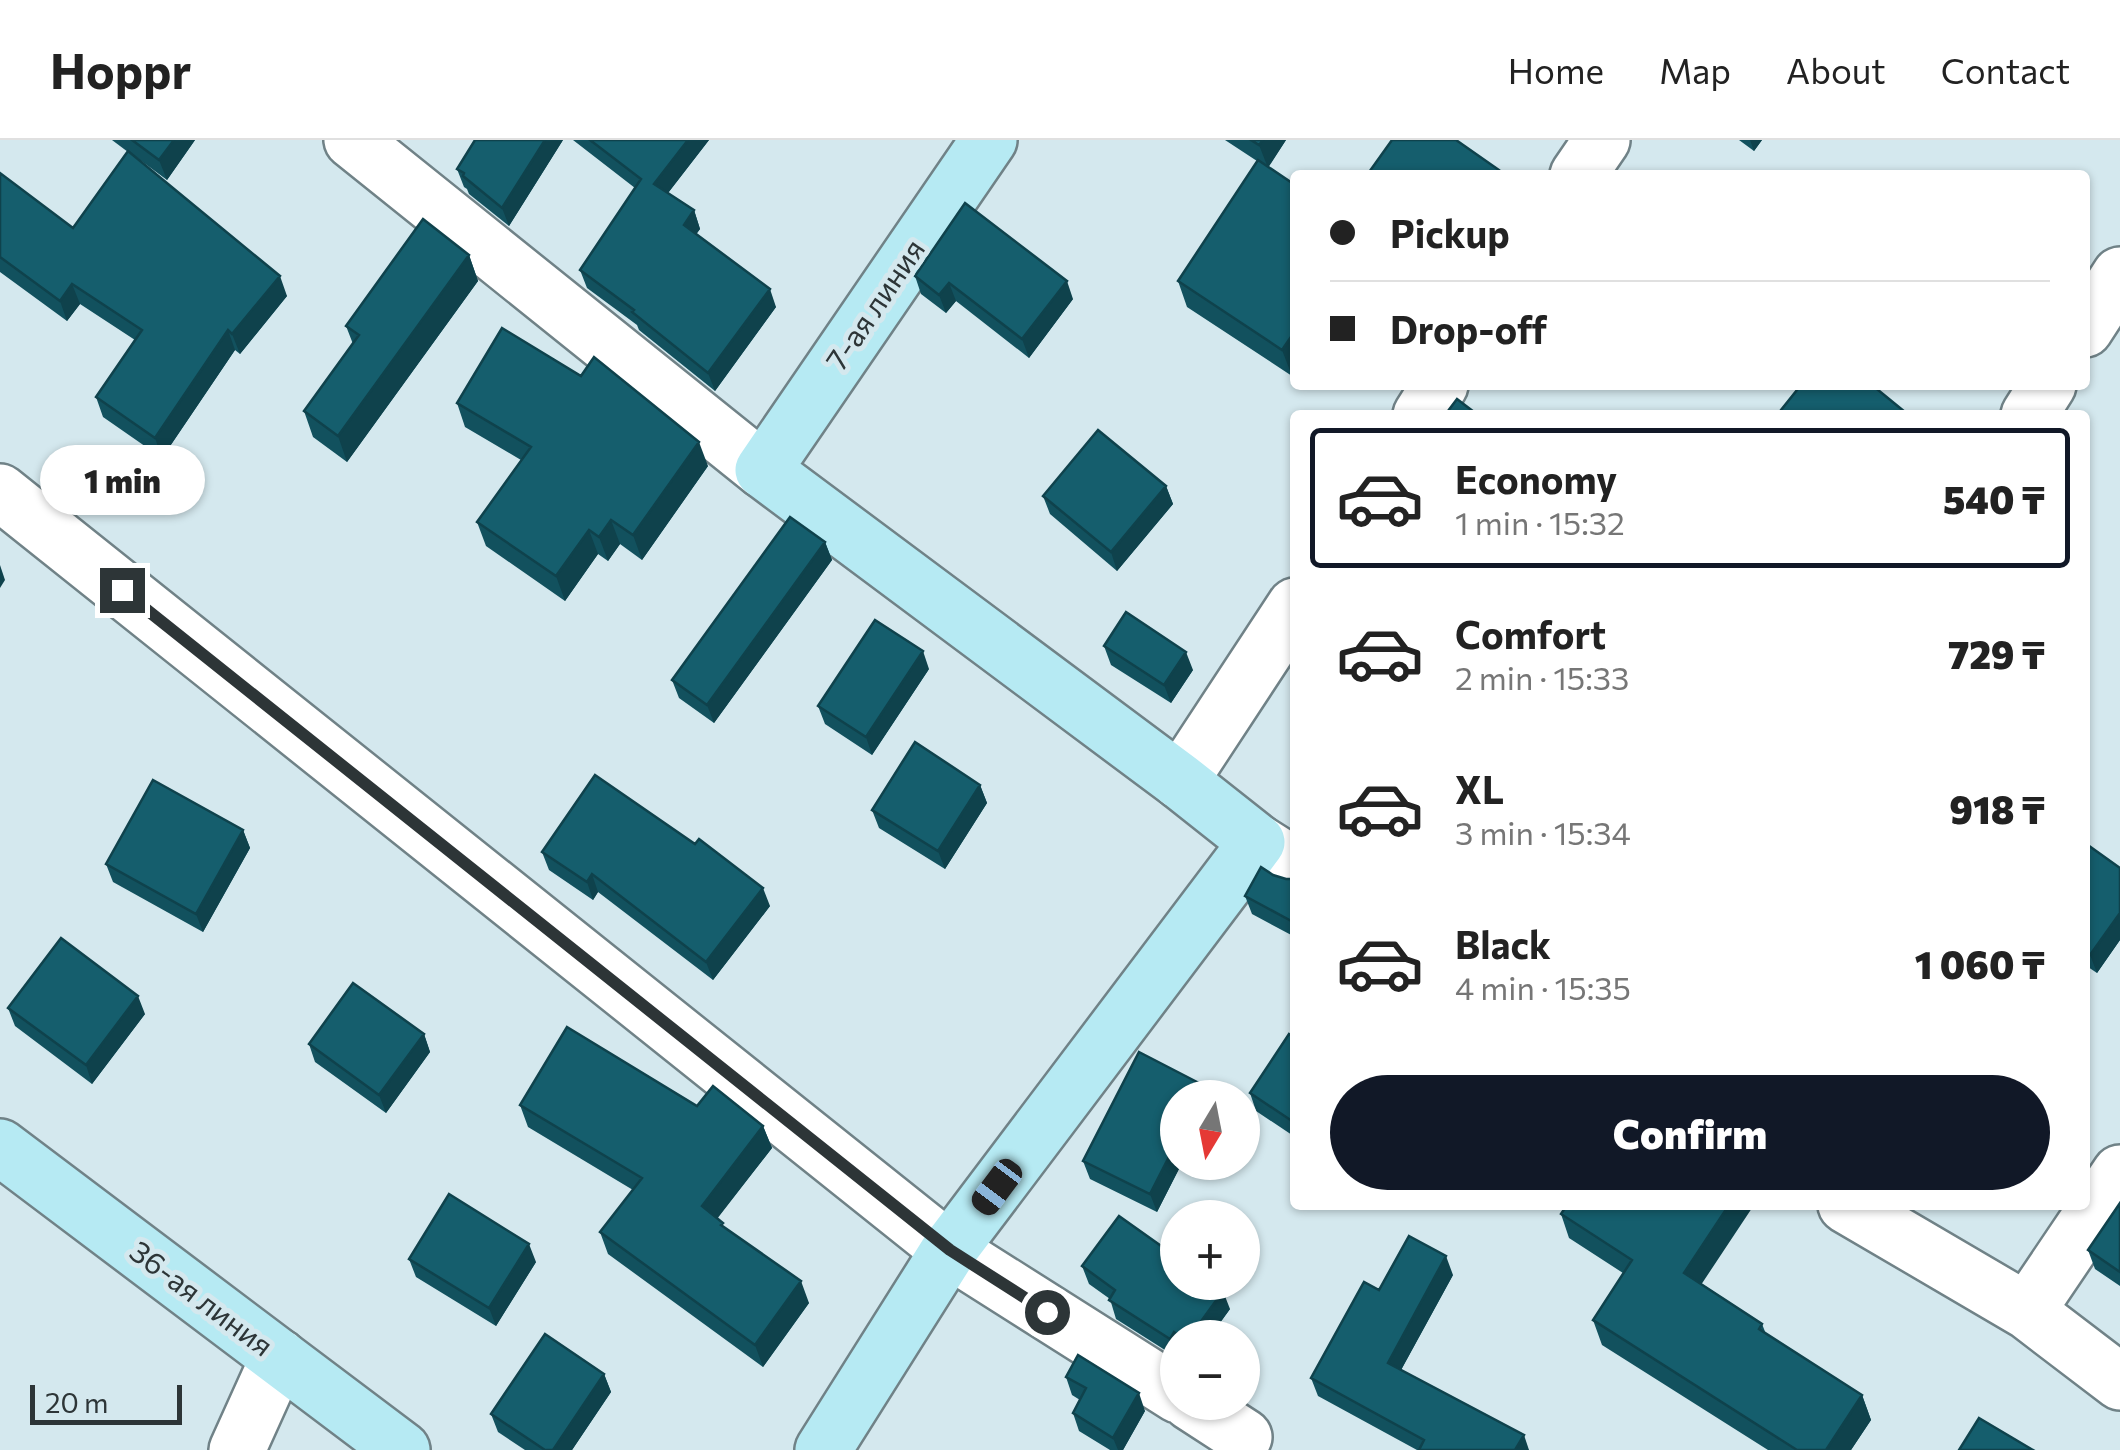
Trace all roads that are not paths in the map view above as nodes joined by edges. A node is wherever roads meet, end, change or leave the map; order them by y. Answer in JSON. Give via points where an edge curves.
{"nodes":[{"id":1,"x":352,"y":140,"type":"edge"},
{"id":2,"x":989,"y":140,"type":"edge"},
{"id":3,"x":1602,"y":140,"type":"edge"},
{"id":4,"x":1581,"y":170,"type":"edge"},
{"id":5,"x":2120,"y":275,"type":"edge"},
{"id":6,"x":2090,"y":321,"type":"edge"},
{"id":7,"x":763,"y":470,"type":"junction"},
{"id":8,"x":0,"y":492,"type":"edge"},
{"id":9,"x":1290,"y":614,"type":"edge"},
{"id":10,"x":1180,"y":780,"type":"junction"},
{"id":11,"x":1276,"y":854,"type":"edge"},
{"id":12,"x":0,"y":1147,"type":"edge"},
{"id":13,"x":2120,"y":1173,"type":"edge"},
{"id":14,"x":1854,"y":1210,"type":"edge"},
{"id":15,"x":950,"y":1250,"type":"junction"},
{"id":16,"x":2027,"y":1312,"type":"junction"},
{"id":17,"x":279,"y":1358,"type":"junction"},
{"id":18,"x":2120,"y":1382,"type":"edge"},
{"id":19,"x":1160,"y":1384,"type":"edge"},
{"id":20,"x":1213,"y":1420,"type":"edge"},
{"id":21,"x":1246,"y":1446,"type":"edge"},
{"id":22,"x":236,"y":1450,"type":"edge"},
{"id":23,"x":402,"y":1450,"type":"edge"},
{"id":24,"x":823,"y":1450,"type":"edge"}],
"edges":[{"from":1,"to":7,"type":"street"},
{"from":2,"to":7,"type":"street","name":"7-ая линия"},
{"from":3,"to":4,"type":"street"},
{"from":5,"to":6,"type":"street"},
{"from":7,"to":10,"type":"street"},
{"from":8,"to":15,"type":"street"},
{"from":9,"to":10,"type":"street"},
{"from":10,"to":11,"type":"street"},
{"from":11,"to":15,"type":"street"},
{"from":12,"to":17,"type":"street","name":"36-ая линия"},
{"from":13,"to":16,"type":"street"},
{"from":14,"to":16,"type":"street"},
{"from":15,"to":19,"type":"street"},
{"from":15,"to":24,"type":"street"},
{"from":16,"to":18,"type":"street"},
{"from":17,"to":22,"type":"street"},
{"from":17,"to":23,"type":"street","name":"36-ая линия"},
{"from":20,"to":21,"type":"street"}]}
